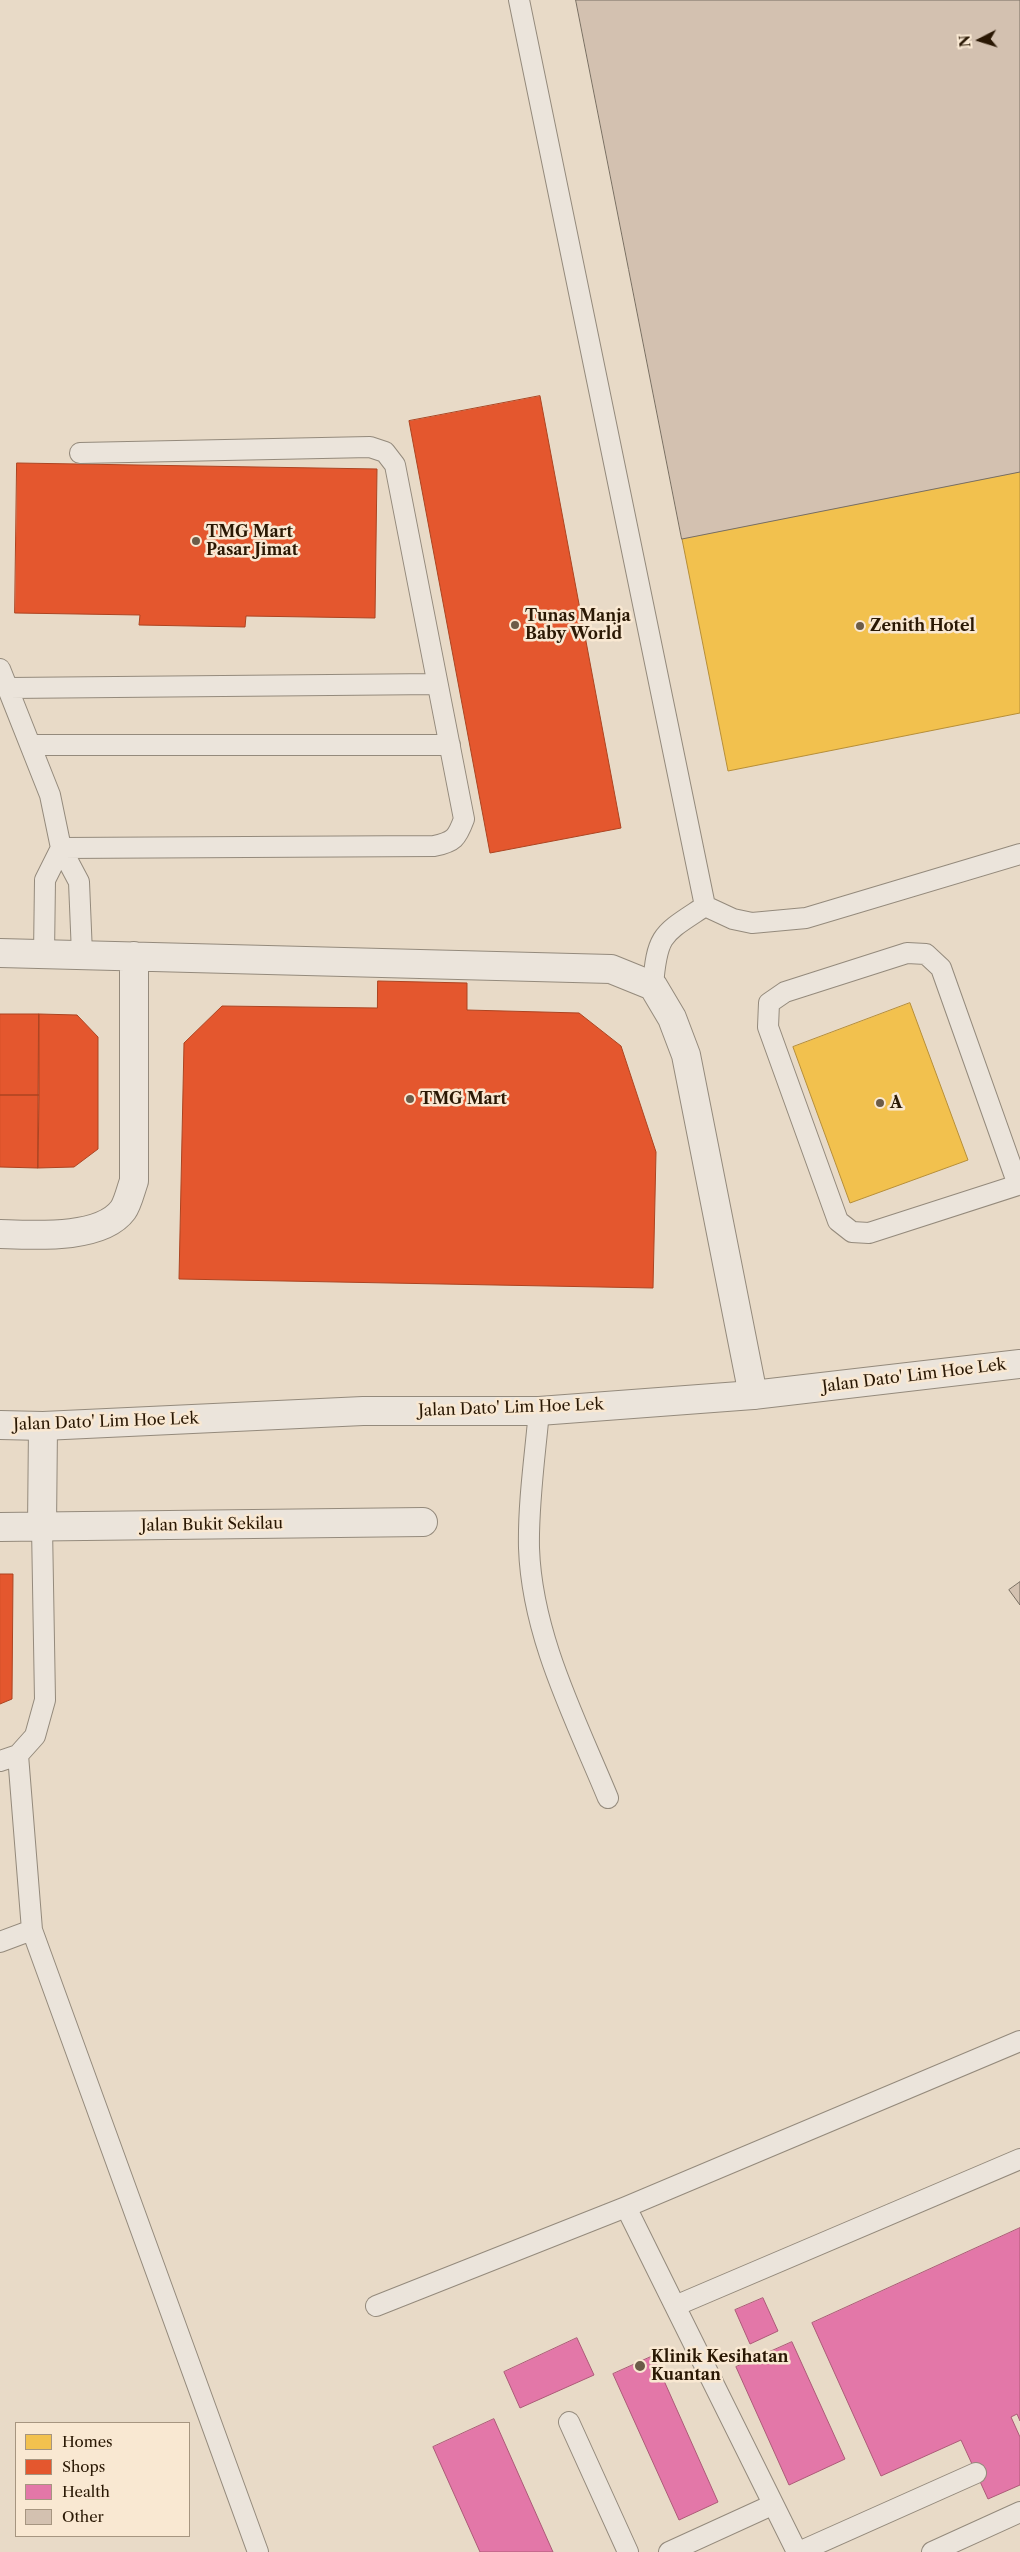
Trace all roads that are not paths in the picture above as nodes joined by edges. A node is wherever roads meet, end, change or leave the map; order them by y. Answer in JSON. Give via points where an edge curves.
{"nodes":[{"id":1,"x":518,"y":0,"type":"edge"},
{"id":2,"x":80,"y":453,"type":"dead end"},
{"id":3,"x":0,"y":670,"type":"edge"},
{"id":4,"x":437,"y":684,"type":"junction"},
{"id":5,"x":9,"y":688,"type":"junction"},
{"id":6,"x":32,"y":745,"type":"junction"},
{"id":7,"x":450,"y":745,"type":"junction"},
{"id":8,"x":61,"y":848,"type":"junction"},
{"id":9,"x":1020,"y":854,"type":"edge"},
{"id":10,"x":44,"y":880,"type":"junction"},
{"id":11,"x":79,"y":882,"type":"junction"},
{"id":12,"x":705,"y":906,"type":"junction"},
{"id":13,"x":0,"y":953,"type":"edge"},
{"id":14,"x":44,"y":954,"type":"junction"},
{"id":15,"x":82,"y":954,"type":"junction"},
{"id":16,"x":134,"y":956,"type":"junction"},
{"id":17,"x":653,"y":986,"type":"junction"},
{"id":18,"x":1019,"y":1184,"type":"edge"},
{"id":19,"x":0,"y":1234,"type":"edge"},
{"id":20,"x":1020,"y":1364,"type":"edge"},
{"id":21,"x":752,"y":1395,"type":"junction"},
{"id":22,"x":538,"y":1411,"type":"junction"},
{"id":23,"x":0,"y":1425,"type":"edge"},
{"id":24,"x":43,"y":1426,"type":"junction"},
{"id":25,"x":423,"y":1522,"type":"dead end"},
{"id":26,"x":0,"y":1527,"type":"edge"},
{"id":27,"x":42,"y":1528,"type":"junction"},
{"id":28,"x":9,"y":1758,"type":"edge"},
{"id":29,"x":608,"y":1798,"type":"dead end"},
{"id":30,"x":32,"y":1930,"type":"junction"},
{"id":31,"x":0,"y":1942,"type":"edge"},
{"id":32,"x":1020,"y":2041,"type":"edge"},
{"id":33,"x":1020,"y":2159,"type":"edge"},
{"id":34,"x":626,"y":2207,"type":"junction"},
{"id":35,"x":376,"y":2306,"type":"dead end"},
{"id":36,"x":674,"y":2306,"type":"junction"},
{"id":37,"x":569,"y":2422,"type":"dead end"},
{"id":38,"x":976,"y":2473,"type":"dead end"},
{"id":39,"x":772,"y":2505,"type":"junction"},
{"id":40,"x":1020,"y":2512,"type":"edge"},
{"id":41,"x":258,"y":2552,"type":"edge"},
{"id":42,"x":628,"y":2552,"type":"edge"},
{"id":43,"x":670,"y":2552,"type":"edge"},
{"id":44,"x":798,"y":2552,"type":"edge"},
{"id":45,"x":932,"y":2552,"type":"edge"}],
"edges":[{"from":1,"to":12,"type":"lane"},
{"from":2,"to":4,"type":"lane","via":[[370,447],[385,452],[395,465]]},
{"from":3,"to":5,"type":"lane"},
{"from":4,"to":5,"type":"lane"},
{"from":4,"to":7,"type":"lane"},
{"from":5,"to":6,"type":"lane"},
{"from":6,"to":7,"type":"lane"},
{"from":6,"to":8,"type":"lane","via":[[50,795]]},
{"from":7,"to":8,"type":"lane","via":[[464,819],[459,834],[449,843],[434,846]]},
{"from":8,"to":10,"type":"lane"},
{"from":8,"to":11,"type":"lane"},
{"from":9,"to":12,"type":"lane","via":[[806,918],[752,923],[733,919]]},
{"from":10,"to":11,"type":"lane"},
{"from":10,"to":14,"type":"lane"},
{"from":11,"to":15,"type":"lane"},
{"from":12,"to":17,"type":"lane","via":[[667,932],[656,954]]},
{"from":13,"to":14,"type":"street"},
{"from":14,"to":15,"type":"street"},
{"from":15,"to":16,"type":"street"},
{"from":16,"to":17,"type":"street","via":[[611,969]]},
{"from":16,"to":19,"type":"street","via":[[134,1181],[123,1210],[106,1223],[82,1232]]},
{"from":17,"to":21,"type":"street","via":[[672,1018],[686,1055]]},
{"from":18,"to":18,"type":"lane","via":[[941,968],[926,954],[897,956],[785,992],[769,1003],[768,1027],[831,1202],[838,1221],[852,1232],[869,1233]]},
{"from":20,"to":21,"type":"street","name":"Jalan Dato' Lim Hoe Lek"},
{"from":21,"to":22,"type":"street","name":"Jalan Dato' Lim Hoe Lek"},
{"from":22,"to":24,"type":"street","name":"Jalan Dato' Lim Hoe Lek","via":[[363,1411]]},
{"from":22,"to":29,"type":"lane","via":[[529,1548],[534,1592],[554,1668]]},
{"from":23,"to":24,"type":"street","name":"Jalan Dato' Lim Hoe Lek"},
{"from":24,"to":27,"type":"street"},
{"from":25,"to":27,"type":"street","name":"Jalan Bukit Sekilau"},
{"from":26,"to":27,"type":"street","name":"Jalan Bukit Sekilau"},
{"from":27,"to":28,"type":"lane","via":[[45,1700],[35,1736]]},
{"from":28,"to":30,"type":"lane"},
{"from":30,"to":31,"type":"lane"},
{"from":30,"to":41,"type":"lane"},
{"from":32,"to":34,"type":"lane"},
{"from":33,"to":36,"type":"lane"},
{"from":34,"to":35,"type":"lane"},
{"from":34,"to":36,"type":"lane"},
{"from":36,"to":39,"type":"lane"},
{"from":37,"to":42,"type":"lane"},
{"from":38,"to":44,"type":"lane"},
{"from":39,"to":43,"type":"lane"},
{"from":39,"to":44,"type":"lane"},
{"from":40,"to":45,"type":"lane"}]}
